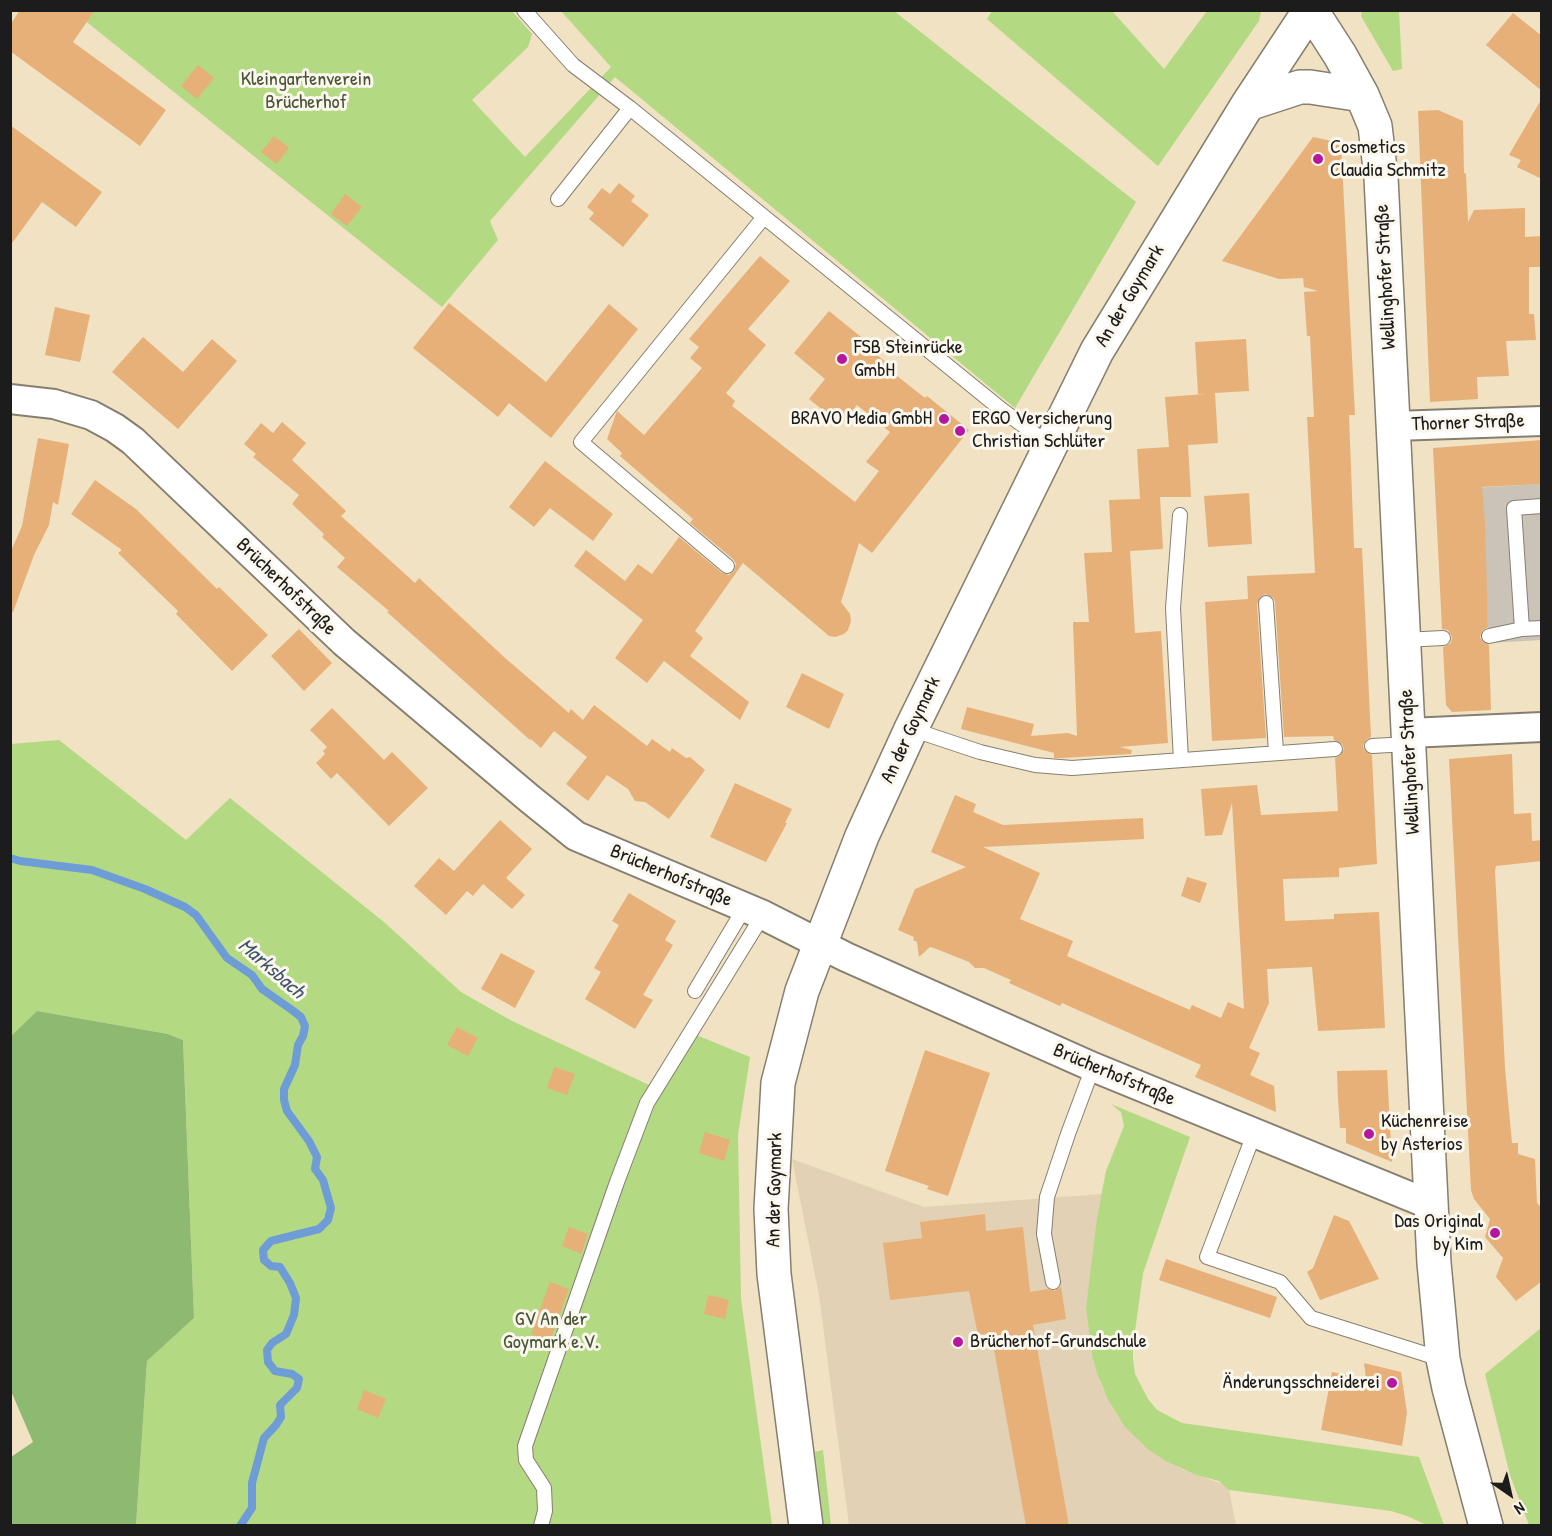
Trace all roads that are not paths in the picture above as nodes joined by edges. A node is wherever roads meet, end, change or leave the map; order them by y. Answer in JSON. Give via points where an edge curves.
{"nodes":[{"id":1,"x":524,"y":10,"type":"edge"},
{"id":2,"x":1310,"y":10,"type":"edge"},
{"id":3,"x":1362,"y":95,"type":"junction"},
{"id":4,"x":1248,"y":104,"type":"junction"},
{"id":5,"x":630,"y":108,"type":"junction"},
{"id":6,"x":558,"y":199,"type":"dead end"},
{"id":7,"x":764,"y":217,"type":"junction"},
{"id":8,"x":10,"y":399,"type":"edge"},
{"id":9,"x":1542,"y":421,"type":"edge"},
{"id":10,"x":1394,"y":426,"type":"junction"},
{"id":11,"x":1050,"y":445,"type":"junction"},
{"id":12,"x":1542,"y":506,"type":"edge"},
{"id":13,"x":1180,"y":515,"type":"dead end"},
{"id":14,"x":727,"y":566,"type":"dead end"},
{"id":15,"x":1266,"y":603,"type":"dead end"},
{"id":16,"x":1542,"y":628,"type":"edge"},
{"id":17,"x":1522,"y":629,"type":"junction"},
{"id":18,"x":1489,"y":636,"type":"dead end"},
{"id":19,"x":1443,"y":638,"type":"dead end"},
{"id":20,"x":1404,"y":640,"type":"junction"},
{"id":21,"x":1542,"y":727,"type":"edge"},
{"id":22,"x":911,"y":729,"type":"junction"},
{"id":23,"x":1409,"y":738,"type":"junction"},
{"id":24,"x":1372,"y":746,"type":"dead end"},
{"id":25,"x":1335,"y":749,"type":"dead end"},
{"id":26,"x":1276,"y":752,"type":"junction"},
{"id":27,"x":1181,"y":760,"type":"junction"},
{"id":28,"x":754,"y":911,"type":"junction"},
{"id":29,"x":819,"y":943,"type":"junction"},
{"id":30,"x":695,"y":991,"type":"dead end"},
{"id":31,"x":1093,"y":1067,"type":"junction"},
{"id":32,"x":1254,"y":1134,"type":"junction"},
{"id":33,"x":1431,"y":1205,"type":"junction"},
{"id":34,"x":1053,"y":1282,"type":"dead end"},
{"id":35,"x":1443,"y":1359,"type":"junction"},
{"id":36,"x":541,"y":1526,"type":"edge"},
{"id":37,"x":806,"y":1526,"type":"edge"},
{"id":38,"x":1486,"y":1526,"type":"edge"}],
"edges":[{"from":1,"to":5,"type":"lane","via":[[573,65]]},
{"from":2,"to":3,"type":"street","name":"Wellinghofer Straße"},
{"from":2,"to":4,"type":"street","name":"An der Goymark"},
{"from":3,"to":4,"type":"street","via":[[1300,87]]},
{"from":3,"to":10,"type":"street","name":"Wellinghofer Straße","via":[[1374,126],[1381,177]]},
{"from":4,"to":11,"type":"street","name":"An der Goymark","via":[[1097,351]]},
{"from":5,"to":6,"type":"lane"},
{"from":5,"to":7,"type":"lane"},
{"from":7,"to":11,"type":"lane"},
{"from":7,"to":14,"type":"lane","via":[[581,442]]},
{"from":8,"to":28,"type":"street","name":"Brücherhofstraße","via":[[54,404],[91,415],[134,441],[344,642],[576,836]]},
{"from":9,"to":10,"type":"street","name":"Thorner Straße"},
{"from":10,"to":20,"type":"street","name":"Wellinghofer Straße"},
{"from":11,"to":22,"type":"street","name":"An der Goymark"},
{"from":12,"to":17,"type":"lane","via":[[1514,508]]},
{"from":13,"to":27,"type":"lane","via":[[1173,608]]},
{"from":15,"to":26,"type":"lane"},
{"from":16,"to":17,"type":"lane"},
{"from":17,"to":18,"type":"lane"},
{"from":19,"to":20,"type":"lane"},
{"from":20,"to":23,"type":"street","name":"Wellinghofer Straße"},
{"from":21,"to":23,"type":"street"},
{"from":22,"to":27,"type":"lane","via":[[1035,765],[1072,768]]},
{"from":22,"to":29,"type":"street","name":"An der Goymark"},
{"from":23,"to":24,"type":"lane"},
{"from":23,"to":33,"type":"street","name":"Wellinghofer Straße"},
{"from":25,"to":26,"type":"lane"},
{"from":26,"to":27,"type":"lane"},
{"from":28,"to":29,"type":"street","name":"Brücherhofstraße"},
{"from":28,"to":30,"type":"lane"},
{"from":28,"to":36,"type":"lane","via":[[647,1103],[525,1446],[526,1460],[544,1488]]},
{"from":29,"to":31,"type":"street","name":"Brücherhofstraße"},
{"from":29,"to":37,"type":"street","name":"An der Goymark","via":[[799,999],[778,1083],[771,1209],[774,1274]]},
{"from":31,"to":32,"type":"street","name":"Brücherhofstraße"},
{"from":31,"to":34,"type":"lane","via":[[1047,1197],[1044,1234]]},
{"from":32,"to":33,"type":"street","name":"Brücherhofstraße"},
{"from":32,"to":35,"type":"lane","via":[[1207,1257],[1280,1282],[1311,1318]]},
{"from":33,"to":35,"type":"street","name":"Wellinghofer Straße"},
{"from":35,"to":38,"type":"street","name":"Wellinghofer Straße"}]}
